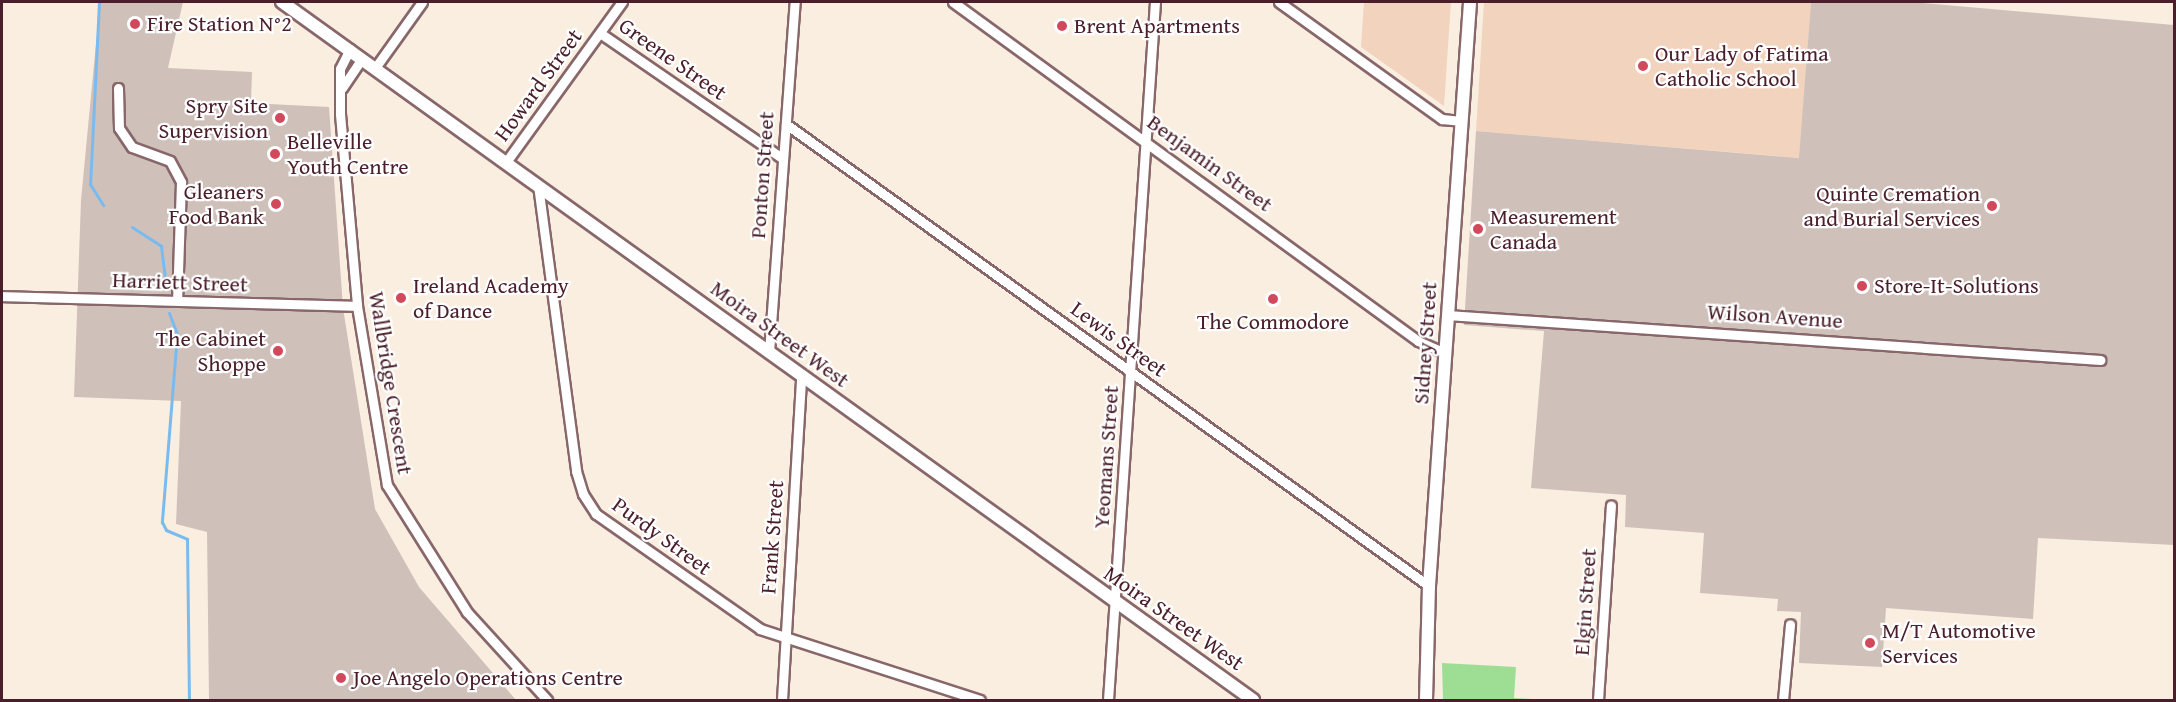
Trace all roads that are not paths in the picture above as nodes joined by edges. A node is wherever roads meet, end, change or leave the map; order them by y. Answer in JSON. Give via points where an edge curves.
{"nodes":[{"id":1,"x":282,"y":2,"type":"edge"},
{"id":2,"x":422,"y":2,"type":"edge"},
{"id":3,"x":622,"y":2,"type":"edge"},
{"id":4,"x":795,"y":2,"type":"edge"},
{"id":5,"x":953,"y":2,"type":"edge"},
{"id":6,"x":1155,"y":2,"type":"edge"},
{"id":7,"x":1280,"y":2,"type":"edge"},
{"id":8,"x":1470,"y":2,"type":"edge"},
{"id":9,"x":600,"y":33,"type":"junction"},
{"id":10,"x":350,"y":49,"type":"junction"},
{"id":11,"x":362,"y":58,"type":"junction"},
{"id":12,"x":375,"y":68,"type":"junction"},
{"id":13,"x":118,"y":88,"type":"dead end"},
{"id":14,"x":341,"y":90,"type":"junction"},
{"id":15,"x":1462,"y":121,"type":"junction"},
{"id":16,"x":786,"y":124,"type":"junction"},
{"id":17,"x":1146,"y":141,"type":"junction"},
{"id":18,"x":783,"y":159,"type":"junction"},
{"id":19,"x":506,"y":162,"type":"junction"},
{"id":20,"x":538,"y":185,"type":"junction"},
{"id":21,"x":2,"y":296,"type":"edge"},
{"id":22,"x":177,"y":300,"type":"junction"},
{"id":23,"x":357,"y":306,"type":"junction"},
{"id":24,"x":1447,"y":315,"type":"junction"},
{"id":25,"x":769,"y":352,"type":"junction"},
{"id":26,"x":1445,"y":354,"type":"junction"},
{"id":27,"x":2100,"y":360,"type":"dead end"},
{"id":28,"x":1131,"y":372,"type":"junction"},
{"id":29,"x":801,"y":376,"type":"junction"},
{"id":30,"x":1611,"y":505,"type":"dead end"},
{"id":31,"x":1429,"y":586,"type":"junction"},
{"id":32,"x":1115,"y":603,"type":"junction"},
{"id":33,"x":1790,"y":624,"type":"dead end"},
{"id":34,"x":785,"y":640,"type":"junction"},
{"id":35,"x":1423,"y":687,"type":"junction"},
{"id":36,"x":547,"y":700,"type":"edge"},
{"id":37,"x":782,"y":700,"type":"edge"},
{"id":38,"x":980,"y":700,"type":"edge"},
{"id":39,"x":1108,"y":700,"type":"edge"},
{"id":40,"x":1253,"y":700,"type":"edge"},
{"id":41,"x":1419,"y":700,"type":"edge"},
{"id":42,"x":1426,"y":700,"type":"edge"},
{"id":43,"x":1598,"y":700,"type":"edge"},
{"id":44,"x":1783,"y":700,"type":"edge"}],
"edges":[{"from":1,"to":10,"type":"main road","name":"Moira Street West"},
{"from":2,"to":12,"type":"street"},
{"from":3,"to":9,"type":"street","name":"Howard Street"},
{"from":4,"to":16,"type":"street","name":"Ponton Street"},
{"from":5,"to":17,"type":"street","name":"Benjamin Street"},
{"from":6,"to":17,"type":"street","name":"Yeomans Street"},
{"from":7,"to":15,"type":"street","via":[[1442,119]]},
{"from":8,"to":15,"type":"main road","name":"Sidney Street"},
{"from":9,"to":18,"type":"street","name":"Greene Street"},
{"from":9,"to":19,"type":"street","name":"Howard Street"},
{"from":10,"to":11,"type":"main road","name":"Moira Street West"},
{"from":10,"to":14,"type":"street","name":"Wallbridge Crescent","via":[[340,69]]},
{"from":11,"to":12,"type":"main road","name":"Moira Street West"},
{"from":11,"to":14,"type":"street"},
{"from":12,"to":19,"type":"main road","name":"Moira Street West"},
{"from":13,"to":22,"type":"street","via":[[119,128],[132,147],[170,161],[181,182]]},
{"from":14,"to":23,"type":"street","name":"Wallbridge Crescent"},
{"from":15,"to":24,"type":"main road","name":"Sidney Street"},
{"from":16,"to":18,"type":"street","name":"Ponton Street"},
{"from":16,"to":28,"type":"street","name":"Lewis Street","via":[[910,209]]},
{"from":17,"to":26,"type":"street","name":"Benjamin Street","via":[[1418,341]]},
{"from":17,"to":28,"type":"street","name":"Yeomans Street"},
{"from":18,"to":25,"type":"street","name":"Ponton Street"},
{"from":19,"to":20,"type":"main road","name":"Moira Street West"},
{"from":20,"to":25,"type":"main road","name":"Moira Street West"},
{"from":20,"to":34,"type":"street","name":"Purdy Street","via":[[576,471],[583,494],[596,514],[760,629]]},
{"from":21,"to":22,"type":"street","name":"Harriett Street"},
{"from":22,"to":23,"type":"street","name":"Harriett Street"},
{"from":23,"to":36,"type":"street","name":"Wallbridge Crescent","via":[[387,485],[467,612]]},
{"from":24,"to":26,"type":"main road","name":"Sidney Street"},
{"from":24,"to":27,"type":"street","name":"Wilson Avenue"},
{"from":25,"to":29,"type":"main road","name":"Moira Street West"},
{"from":26,"to":31,"type":"main road","name":"Sidney Street"},
{"from":28,"to":31,"type":"street","name":"Lewis Street"},
{"from":28,"to":32,"type":"street","name":"Yeomans Street"},
{"from":29,"to":32,"type":"main road","name":"Moira Street West"},
{"from":29,"to":34,"type":"street","name":"Frank Street"},
{"from":30,"to":43,"type":"street","name":"Elgin Street"},
{"from":31,"to":35,"type":"main road","name":"Sidney Street"},
{"from":32,"to":39,"type":"street","name":"Yeomans Street"},
{"from":32,"to":40,"type":"main road","name":"Moira Street West"},
{"from":33,"to":44,"type":"street"},
{"from":34,"to":37,"type":"street","name":"Frank Street"},
{"from":34,"to":38,"type":"street","name":"Purdy Street"},
{"from":35,"to":41,"type":"main road","name":"Sidney Street"},
{"from":35,"to":42,"type":"main road","name":"Sidney Street"}]}
